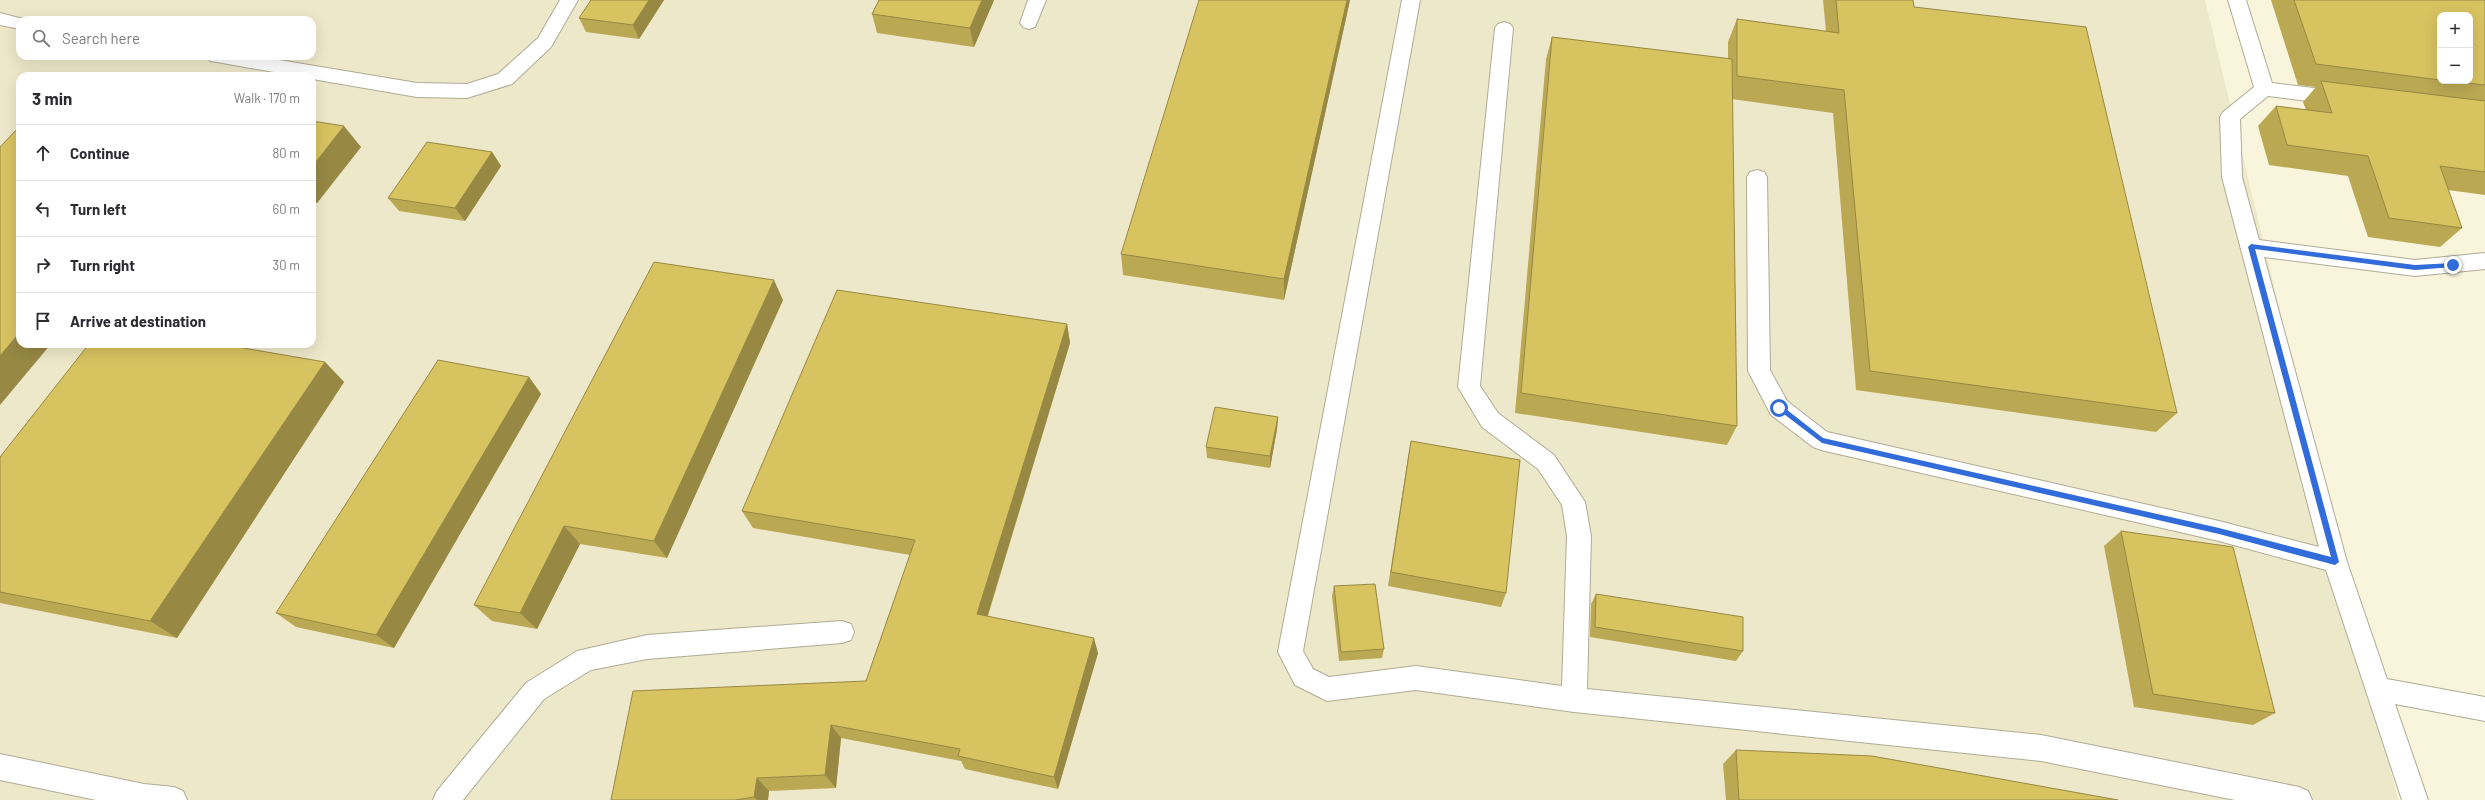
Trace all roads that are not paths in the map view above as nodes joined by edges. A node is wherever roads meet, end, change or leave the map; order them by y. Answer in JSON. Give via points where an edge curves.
{"nodes":[{"id":1,"x":570,"y":0,"type":"edge"},
{"id":2,"x":1037,"y":0,"type":"edge"},
{"id":3,"x":1411,"y":0,"type":"edge"},
{"id":4,"x":2236,"y":0,"type":"edge"},
{"id":5,"x":0,"y":19,"type":"edge"},
{"id":6,"x":16,"y":22,"type":"edge"},
{"id":7,"x":1029,"y":23,"type":"dead end"},
{"id":8,"x":1504,"y":28,"type":"dead end"},
{"id":9,"x":241,"y":60,"type":"edge"},
{"id":10,"x":311,"y":72,"type":"edge"},
{"id":11,"x":316,"y":73,"type":"edge"},
{"id":12,"x":2264,"y":89,"type":"junction"},
{"id":13,"x":2359,"y":101,"type":"edge"},
{"id":14,"x":1757,"y":177,"type":"dead end"},
{"id":15,"x":2251,"y":247,"type":"junction"},
{"id":16,"x":2485,"y":261,"type":"edge"},
{"id":17,"x":2335,"y":562,"type":"junction"},
{"id":18,"x":842,"y":632,"type":"dead end"},
{"id":19,"x":2378,"y":689,"type":"junction"},
{"id":20,"x":1574,"y":700,"type":"junction"},
{"id":21,"x":2485,"y":709,"type":"edge"},
{"id":22,"x":0,"y":767,"type":"edge"},
{"id":23,"x":143,"y":799,"type":"edge"},
{"id":24,"x":174,"y":800,"type":"edge"},
{"id":25,"x":446,"y":800,"type":"edge"},
{"id":26,"x":2299,"y":800,"type":"edge"},
{"id":27,"x":2415,"y":800,"type":"edge"}],
"edges":[{"from":1,"to":11,"type":"lane","via":[[545,42],[505,79],[467,91],[417,90]]},
{"from":2,"to":7,"type":"lane"},
{"from":3,"to":20,"type":"lane","via":[[1290,652],[1304,677],[1327,689],[1416,678]]},
{"from":4,"to":12,"type":"lane"},
{"from":5,"to":6,"type":"lane"},
{"from":8,"to":20,"type":"lane","via":[[1469,387],[1490,420],[1546,462],[1573,502],[1580,536]]},
{"from":9,"to":10,"type":"lane"},
{"from":12,"to":13,"type":"lane"},
{"from":12,"to":15,"type":"lane","via":[[2230,117],[2232,177]]},
{"from":14,"to":17,"type":"lane","via":[[1759,371],[1779,408],[1822,440],[2219,531]]},
{"from":15,"to":16,"type":"lane","via":[[2415,268]]},
{"from":15,"to":17,"type":"lane"},
{"from":17,"to":19,"type":"lane"},
{"from":18,"to":25,"type":"lane","via":[[646,647],[586,659],[535,691]]},
{"from":19,"to":21,"type":"lane"},
{"from":19,"to":27,"type":"lane"},
{"from":20,"to":26,"type":"lane","via":[[2041,748]]},
{"from":22,"to":23,"type":"lane"},
{"from":23,"to":24,"type":"lane"}]}
